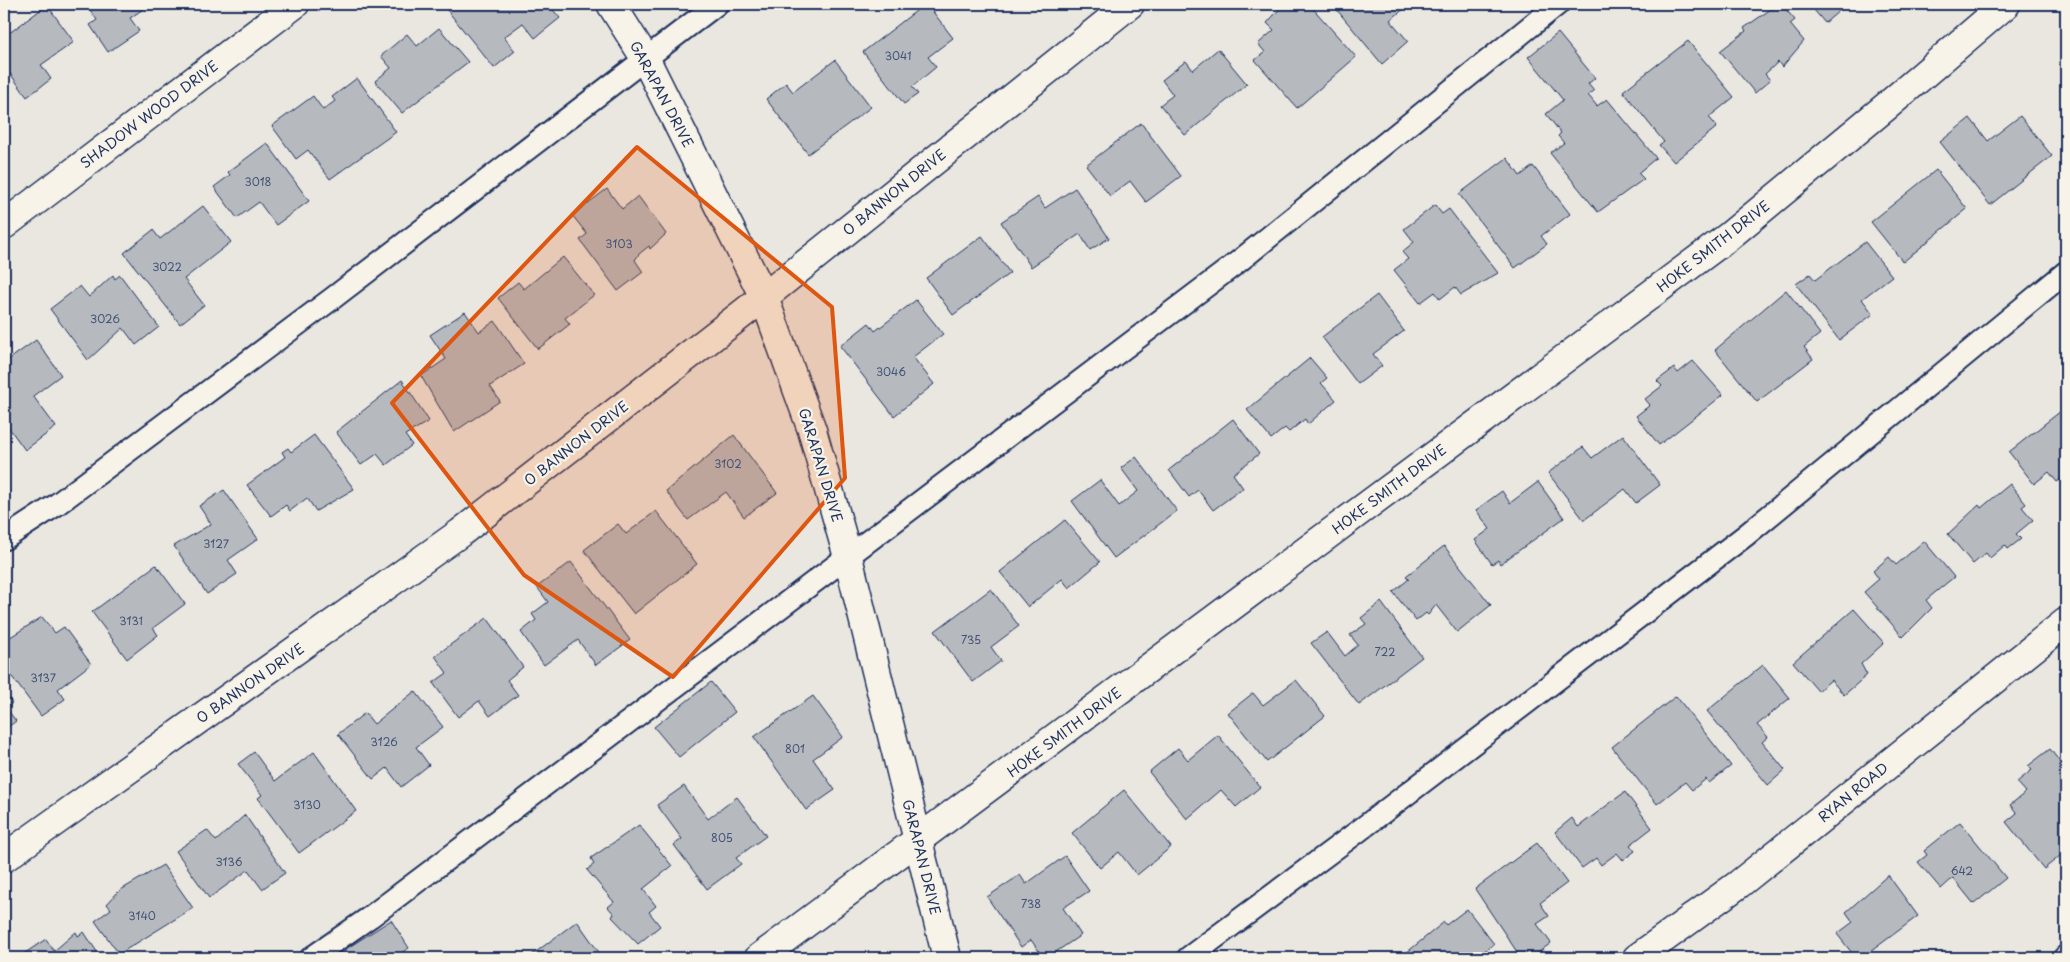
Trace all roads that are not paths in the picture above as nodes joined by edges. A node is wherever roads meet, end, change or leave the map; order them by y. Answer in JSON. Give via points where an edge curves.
{"nodes":[{"id":1,"x":295,"y":4,"type":"edge"},
{"id":2,"x":611,"y":4,"type":"edge"},
{"id":3,"x":717,"y":4,"type":"edge"},
{"id":4,"x":1130,"y":4,"type":"edge"},
{"id":5,"x":1558,"y":4,"type":"edge"},
{"id":6,"x":2006,"y":4,"type":"edge"},
{"id":7,"x":645,"y":58,"type":"junction"},
{"id":8,"x":4,"y":225,"type":"edge"},
{"id":9,"x":2066,"y":272,"type":"edge"},
{"id":10,"x":764,"y":297,"type":"junction"},
{"id":11,"x":4,"y":539,"type":"edge"},
{"id":12,"x":848,"y":557,"type":"junction"},
{"id":13,"x":2066,"y":622,"type":"edge"},
{"id":14,"x":918,"y":841,"type":"junction"},
{"id":15,"x":4,"y":858,"type":"edge"},
{"id":16,"x":311,"y":958,"type":"edge"},
{"id":17,"x":758,"y":958,"type":"edge"},
{"id":18,"x":947,"y":958,"type":"edge"},
{"id":19,"x":1188,"y":958,"type":"edge"},
{"id":20,"x":1636,"y":958,"type":"edge"}],
"edges":[{"from":1,"to":8,"type":"street","name":"SHADOW WOOD DRIVE"},
{"from":2,"to":7,"type":"street","name":"GARAPAN DRIVE"},
{"from":3,"to":7,"type":"lane"},
{"from":4,"to":10,"type":"street","name":"O BANNON DRIVE"},
{"from":5,"to":12,"type":"lane","via":[[1238,262]]},
{"from":6,"to":14,"type":"street","name":"HOKE SMITH DRIVE","via":[[1728,237]]},
{"from":7,"to":10,"type":"street","name":"GARAPAN DRIVE"},
{"from":7,"to":11,"type":"lane","via":[[333,298],[56,505]]},
{"from":9,"to":19,"type":"lane","via":[[1746,535]]},
{"from":10,"to":12,"type":"street","name":"GARAPAN DRIVE","via":[[812,430]]},
{"from":10,"to":15,"type":"street","name":"O BANNON DRIVE","via":[[460,533]]},
{"from":12,"to":14,"type":"street","name":"GARAPAN DRIVE"},
{"from":12,"to":16,"type":"lane","via":[[370,918]]},
{"from":13,"to":20,"type":"street","name":"RYAN ROAD","via":[[1739,884]]},
{"from":14,"to":17,"type":"street","name":"HOKE SMITH DRIVE"},
{"from":14,"to":18,"type":"street","name":"GARAPAN DRIVE"}]}
